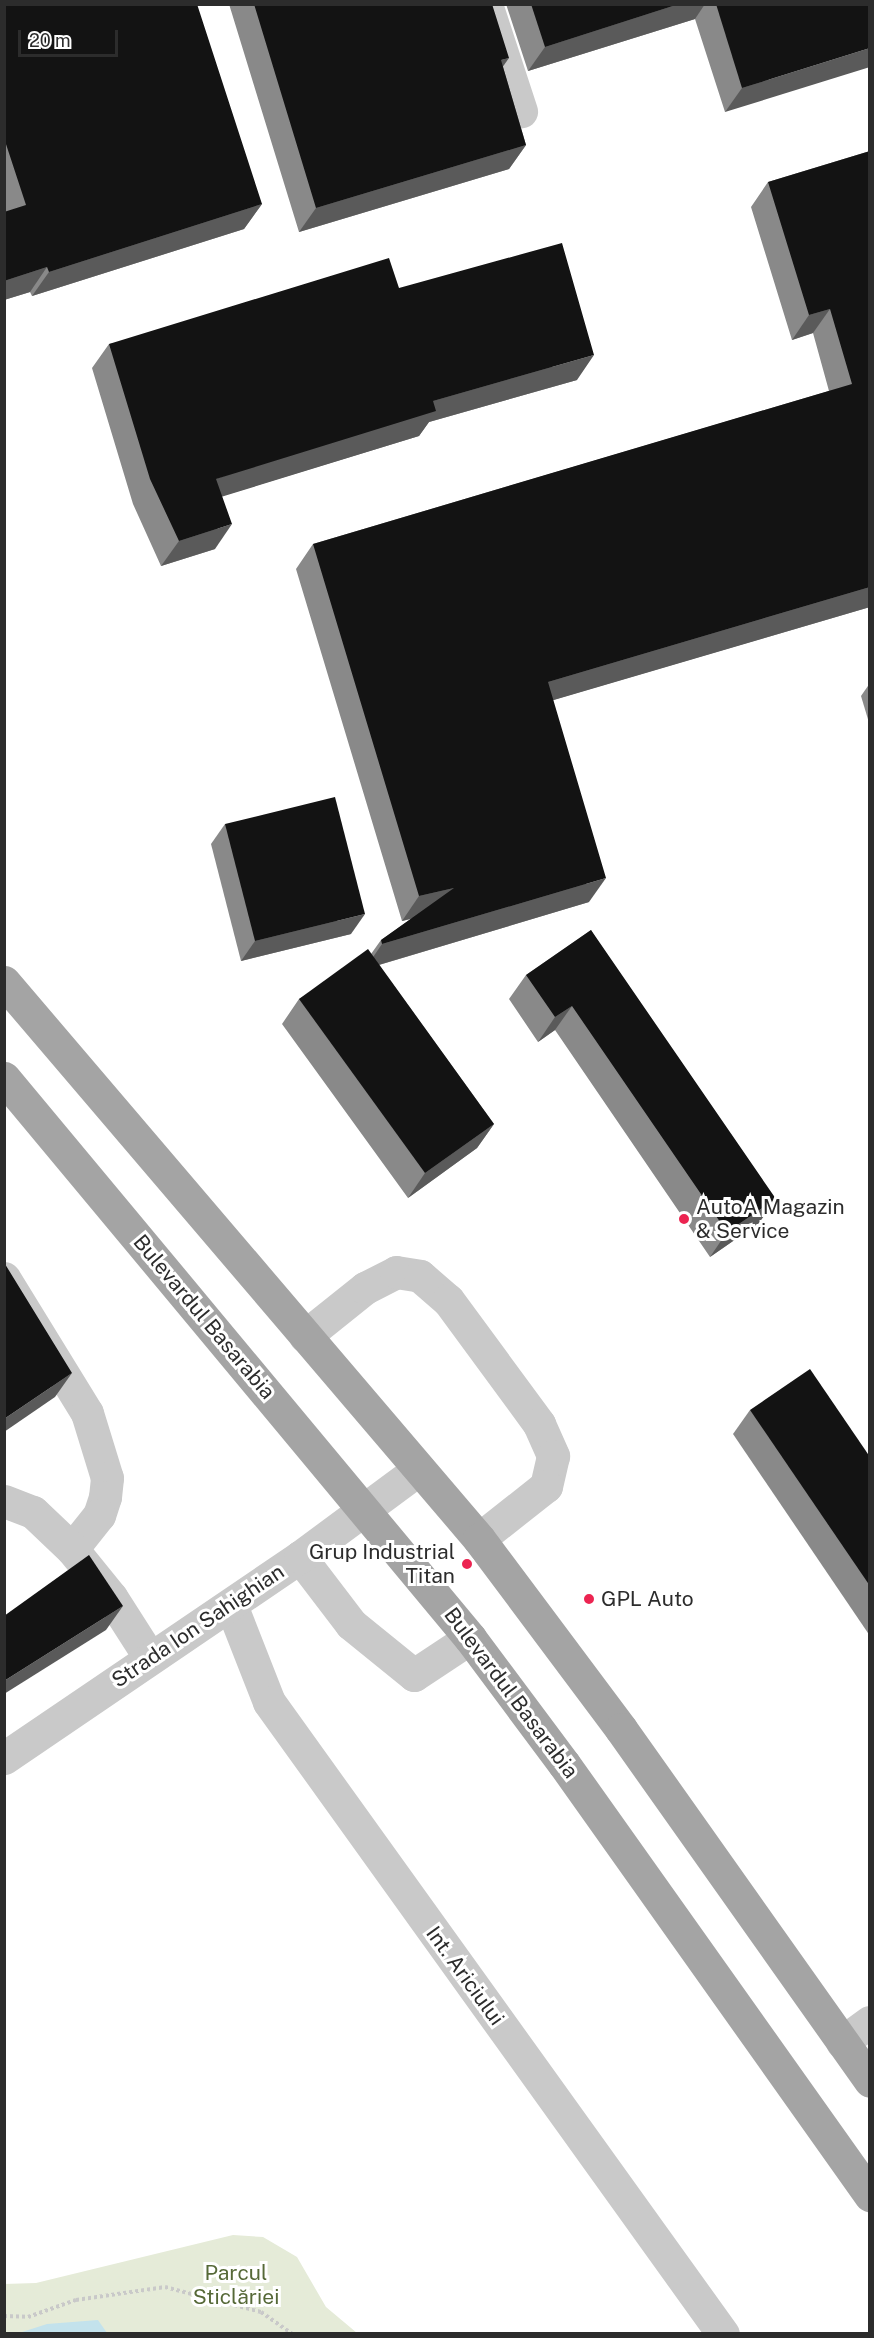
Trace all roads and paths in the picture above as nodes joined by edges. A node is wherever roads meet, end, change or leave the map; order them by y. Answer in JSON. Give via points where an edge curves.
{"nodes":[{"id":1,"x":486,"y":4,"type":"edge"},
{"id":2,"x":521,"y":111,"type":"dead end"},
{"id":3,"x":4,"y":982,"type":"edge"},
{"id":4,"x":4,"y":1078,"type":"edge"},
{"id":5,"x":4,"y":1278,"type":"edge"},
{"id":6,"x":305,"y":1336,"type":"junction"},
{"id":7,"x":419,"y":1469,"type":"junction"},
{"id":8,"x":4,"y":1501,"type":"edge"},
{"id":9,"x":364,"y":1509,"type":"junction"},
{"id":10,"x":479,"y":1539,"type":"junction"},
{"id":11,"x":72,"y":1549,"type":"junction"},
{"id":12,"x":300,"y":1557,"type":"junction"},
{"id":13,"x":231,"y":1605,"type":"junction"},
{"id":14,"x":470,"y":1638,"type":"junction"},
{"id":15,"x":150,"y":1658,"type":"junction"},
{"id":16,"x":4,"y":1758,"type":"edge"},
{"id":17,"x":870,"y":2022,"type":"edge"},
{"id":18,"x":842,"y":2042,"type":"junction"},
{"id":19,"x":870,"y":2081,"type":"edge"},
{"id":20,"x":870,"y":2195,"type":"edge"},
{"id":21,"x":4,"y":2316,"type":"edge"},
{"id":22,"x":293,"y":2334,"type":"edge"},
{"id":23,"x":723,"y":2334,"type":"edge"}],
"edges":[{"from":1,"to":2,"type":"street"},
{"from":3,"to":6,"type":"main road"},
{"from":4,"to":9,"type":"main road","name":"Bulevardul Basarabia"},
{"from":5,"to":11,"type":"street","via":[[87,1413],[107,1478],[99,1515]]},
{"from":6,"to":7,"type":"main road"},
{"from":6,"to":10,"type":"street","via":[[365,1288],[396,1272],[420,1276],[448,1300],[539,1424],[554,1456],[546,1485]]},
{"from":7,"to":9,"type":"street","name":"Strada Ion Sahighian"},
{"from":7,"to":10,"type":"main road"},
{"from":8,"to":11,"type":"street","via":[[33,1512]]},
{"from":9,"to":12,"type":"street","name":"Strada Ion Sahighian"},
{"from":9,"to":14,"type":"main road","name":"Bulevardul Basarabia"},
{"from":10,"to":18,"type":"main road","via":[[621,1729]]},
{"from":11,"to":15,"type":"street","via":[[111,1597]]},
{"from":12,"to":13,"type":"street","name":"Strada Ion Sahighian"},
{"from":12,"to":14,"type":"street","via":[[351,1624],[414,1675]]},
{"from":13,"to":15,"type":"street","name":"Strada Ion Sahighian"},
{"from":13,"to":23,"type":"street","name":"Int. Ariciului","via":[[269,1702]]},
{"from":14,"to":20,"type":"main road","name":"Bulevardul Basarabia","via":[[571,1773]]},
{"from":15,"to":16,"type":"street","name":"Strada Ion Sahighian"},
{"from":17,"to":18,"type":"street"},
{"from":18,"to":19,"type":"main road"},
{"from":21,"to":22,"type":"path","via":[[28,2317],[76,2300],[165,2287],[261,2312]]}]}
